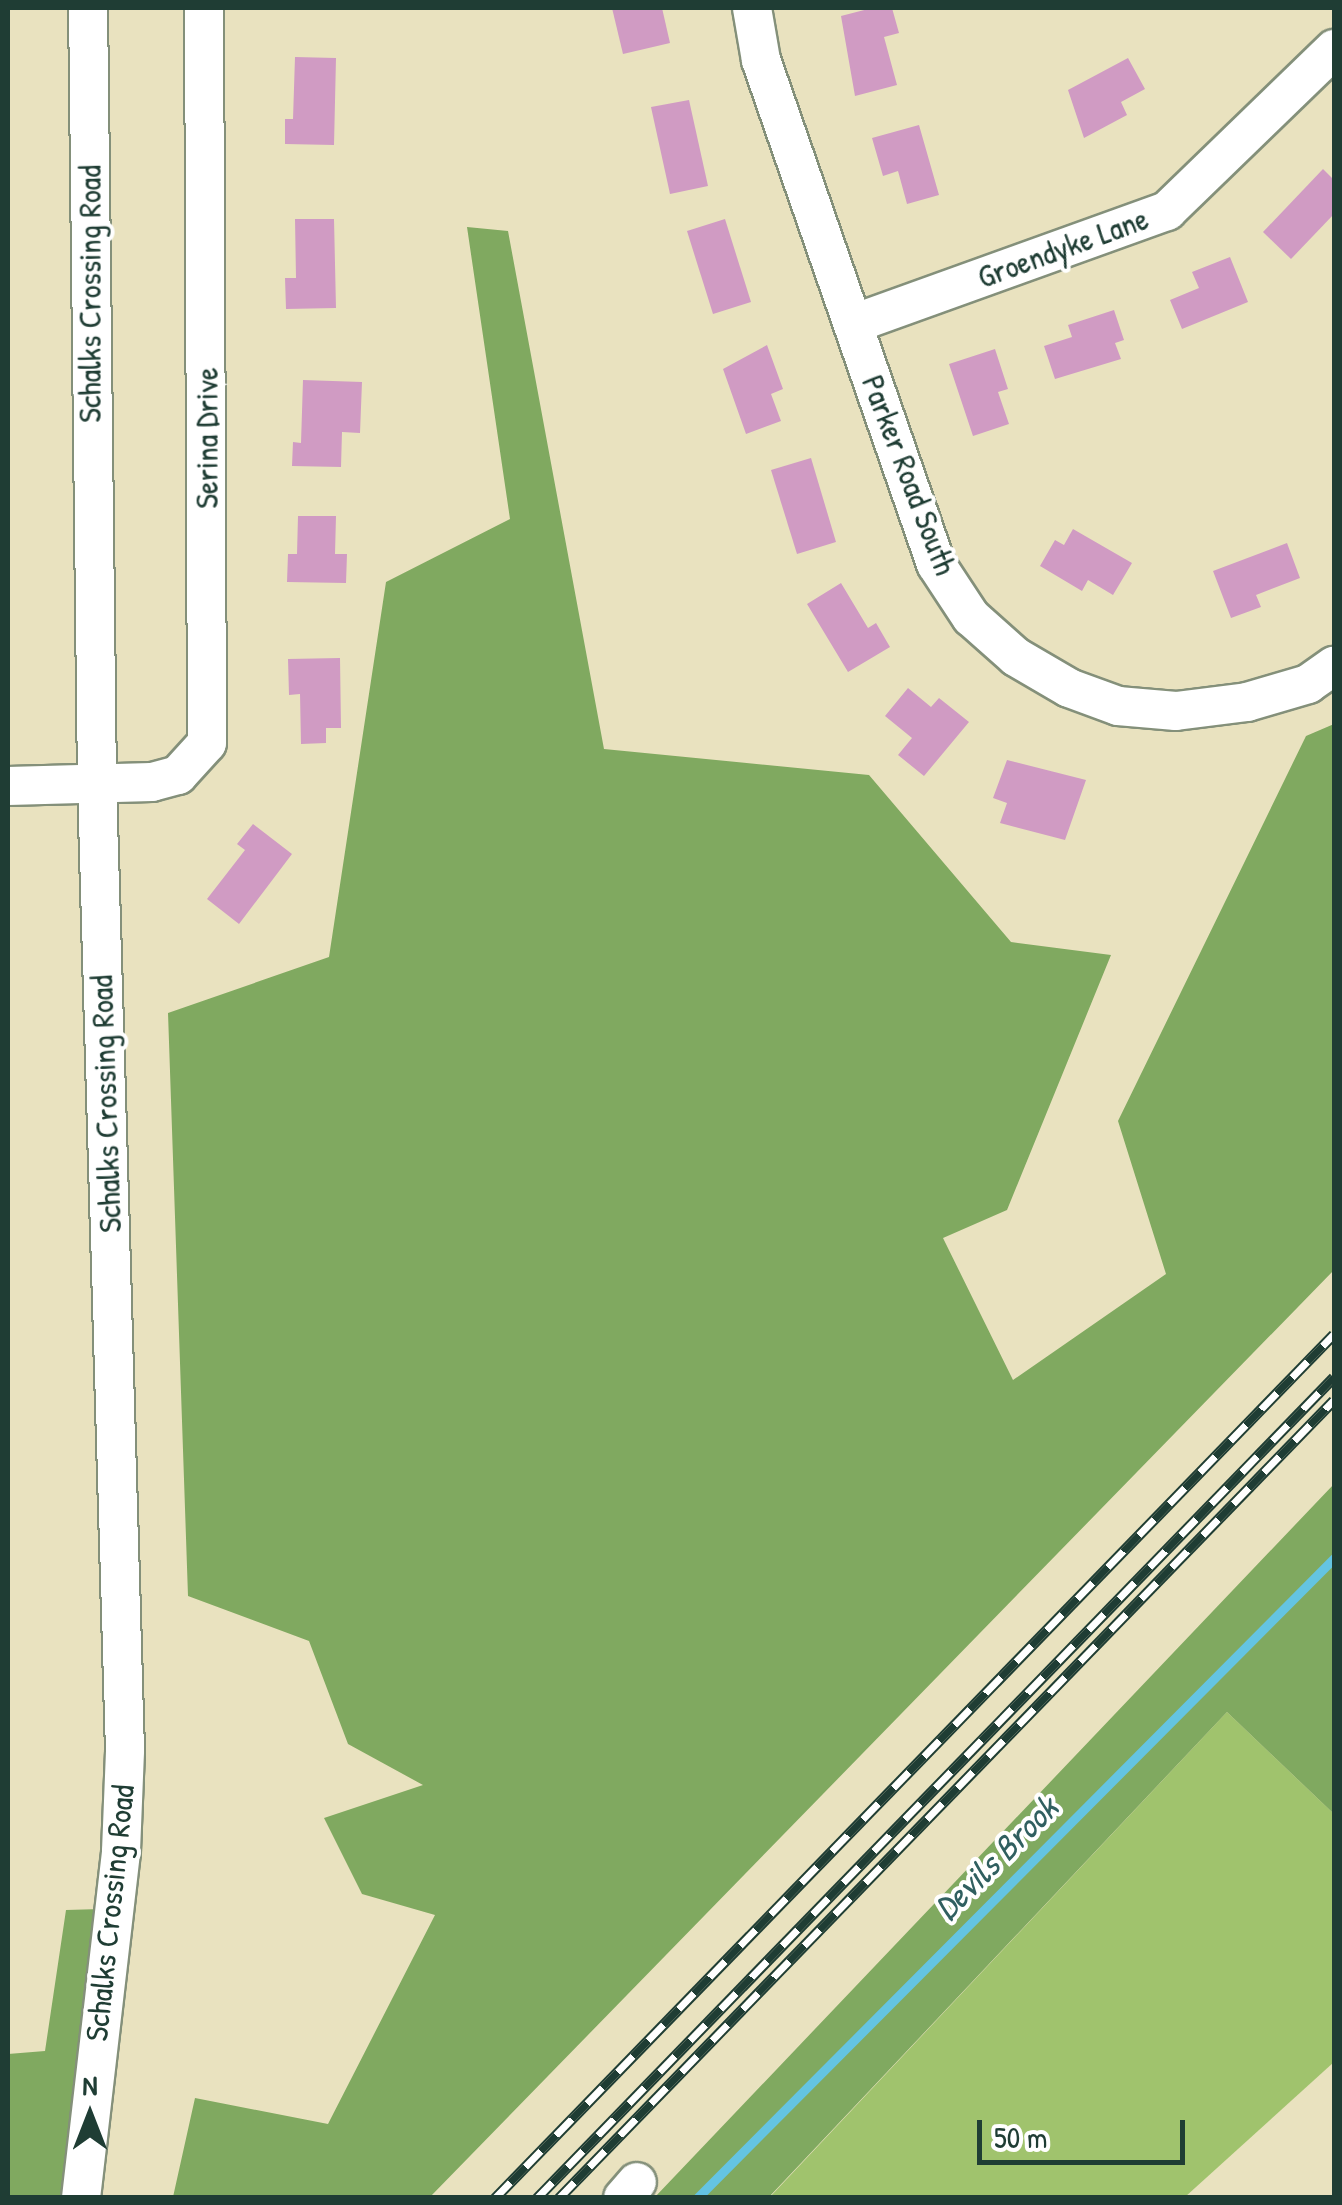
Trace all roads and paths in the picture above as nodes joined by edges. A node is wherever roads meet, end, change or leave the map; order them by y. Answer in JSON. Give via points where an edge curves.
{"nodes":[{"id":1,"x":88,"y":8,"type":"edge"},
{"id":2,"x":204,"y":8,"type":"edge"},
{"id":3,"x":752,"y":8,"type":"edge"},
{"id":4,"x":1334,"y":48,"type":"edge"},
{"id":5,"x":853,"y":324,"type":"junction"},
{"id":6,"x":1334,"y":666,"type":"edge"},
{"id":7,"x":97,"y":784,"type":"junction"},
{"id":8,"x":8,"y":786,"type":"edge"},
{"id":9,"x":81,"y":2198,"type":"edge"}],
"edges":[{"from":1,"to":7,"type":"street","name":"Schalks Crossing Road"},
{"from":2,"to":7,"type":"street","name":"Serina Drive","via":[[211,724],[207,743],[178,775]]},
{"from":3,"to":5,"type":"street","name":"Parker Road South","via":[[761,60]]},
{"from":4,"to":5,"type":"street","name":"Groendyke Lane","via":[[1167,211]]},
{"from":5,"to":6,"type":"street","name":"Parker Road South","via":[[936,564],[971,617],[1016,657],[1118,706],[1176,710],[1246,702],[1308,684]]},
{"from":7,"to":8,"type":"street"},
{"from":7,"to":9,"type":"street","name":"Schalks Crossing Road","via":[[125,1782]]}]}
